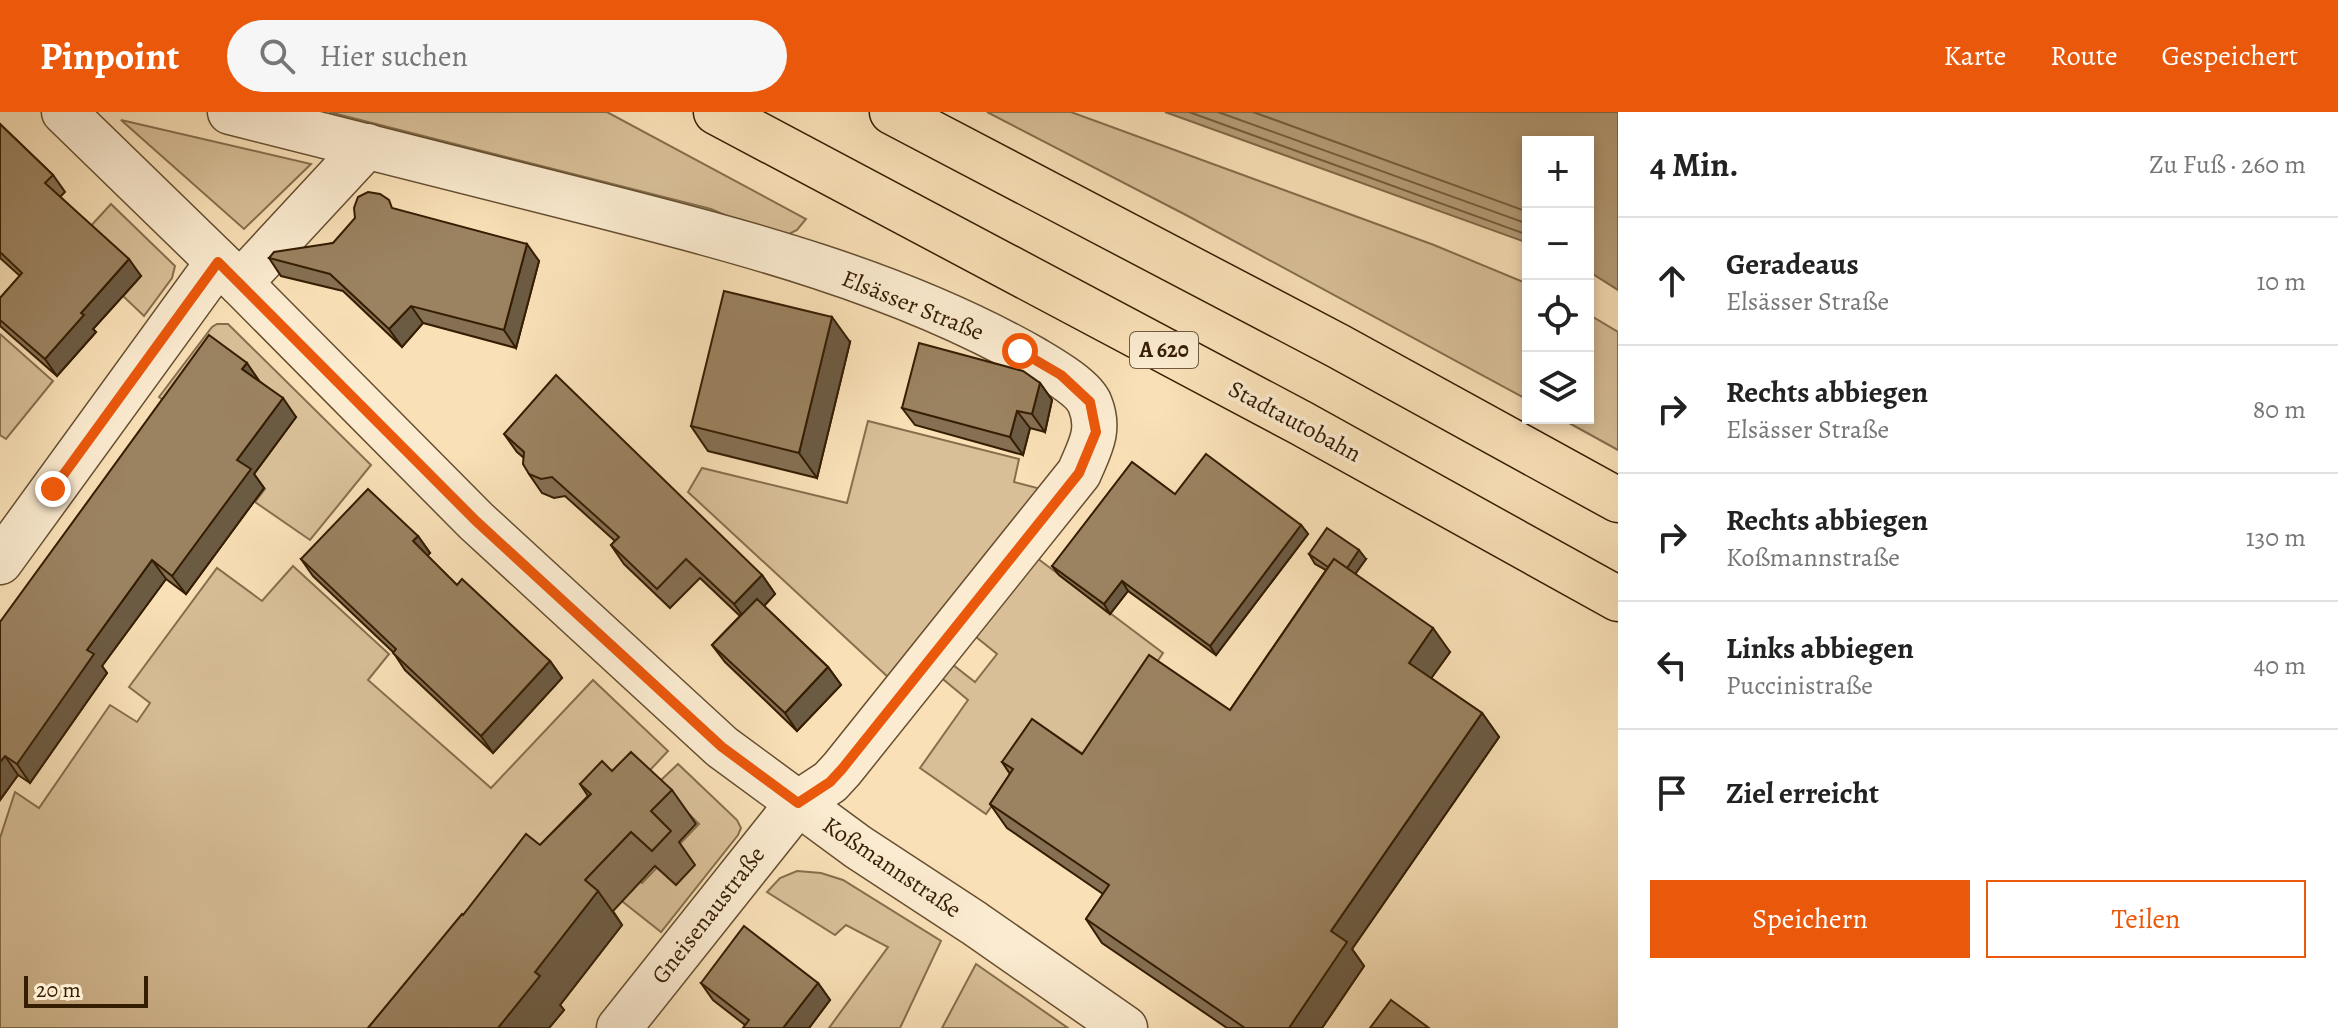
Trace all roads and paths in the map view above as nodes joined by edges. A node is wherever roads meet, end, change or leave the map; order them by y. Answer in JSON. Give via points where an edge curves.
{"nodes":[{"id":1,"x":64,"y":112,"type":"edge"},
{"id":2,"x":230,"y":112,"type":"edge"},
{"id":3,"x":716,"y":112,"type":"edge"},
{"id":4,"x":892,"y":112,"type":"edge"},
{"id":5,"x":367,"y":146,"type":"junction"},
{"id":6,"x":229,"y":273,"type":"junction"},
{"id":7,"x":1618,"y":500,"type":"edge"},
{"id":8,"x":0,"y":562,"type":"edge"},
{"id":9,"x":1618,"y":599,"type":"edge"},
{"id":10,"x":798,"y":803,"type":"junction"},
{"id":11,"x":619,"y":1028,"type":"edge"},
{"id":12,"x":1125,"y":1028,"type":"edge"}],
"edges":[{"from":1,"to":6,"type":"street","name":"Koßmannstraße"},
{"from":2,"to":5,"type":"street","name":"Elsässer Straße"},
{"from":3,"to":9,"type":"highway","name":"Stadtautobahn","number":"A 620","via":[[1301,423]]},
{"from":4,"to":7,"type":"highway"},
{"from":5,"to":6,"type":"street"},
{"from":5,"to":10,"type":"street","name":"Elsässer Straße","via":[[667,223],[916,302],[1020,351],[1061,375],[1090,402],[1096,432],[1079,473],[842,769]]},
{"from":6,"to":8,"type":"street"},
{"from":6,"to":10,"type":"street","name":"Koßmannstraße","via":[[476,521],[722,747]]},
{"from":10,"to":11,"type":"street","name":"Gneisenaustraße"},
{"from":10,"to":12,"type":"street","name":"Koßmannstraße"}]}
